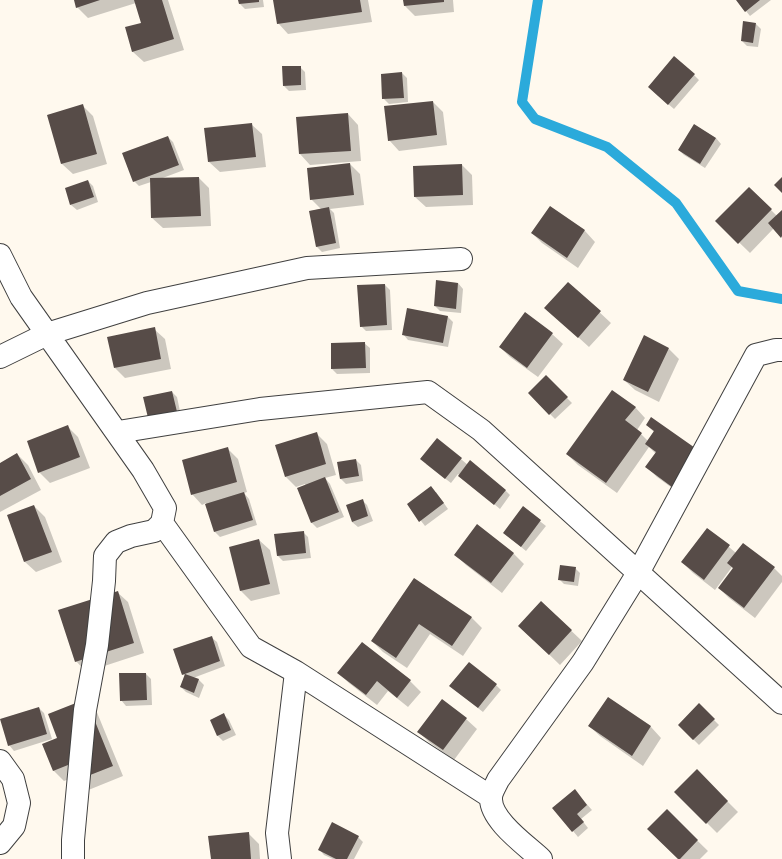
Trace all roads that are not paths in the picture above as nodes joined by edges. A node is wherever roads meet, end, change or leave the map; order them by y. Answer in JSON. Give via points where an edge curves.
{"nodes":[{"id":1,"x":0,"y":255,"type":"edge"},
{"id":2,"x":461,"y":259,"type":"dead end"},
{"id":3,"x":47,"y":334,"type":"junction"},
{"id":4,"x":782,"y":350,"type":"edge"},
{"id":5,"x":0,"y":357,"type":"edge"},
{"id":6,"x":118,"y":432,"type":"junction"},
{"id":7,"x":162,"y":523,"type":"junction"},
{"id":8,"x":638,"y":573,"type":"junction"},
{"id":9,"x":296,"y":672,"type":"junction"},
{"id":10,"x":782,"y":703,"type":"edge"},
{"id":11,"x":0,"y":761,"type":"edge"},
{"id":12,"x":491,"y":797,"type":"junction"},
{"id":13,"x":0,"y":843,"type":"edge"},
{"id":14,"x":73,"y":859,"type":"edge"},
{"id":15,"x":280,"y":859,"type":"edge"},
{"id":16,"x":541,"y":859,"type":"edge"}],
"edges":[{"from":1,"to":3,"type":"street","via":[[21,297]]},
{"from":2,"to":3,"type":"street","via":[[307,268],[147,303]]},
{"from":3,"to":5,"type":"street"},
{"from":3,"to":6,"type":"street"},
{"from":4,"to":8,"type":"street","via":[[756,354]]},
{"from":6,"to":7,"type":"street","via":[[144,470],[165,508]]},
{"from":6,"to":8,"type":"street","via":[[260,408],[428,392],[481,430]]},
{"from":7,"to":9,"type":"street","via":[[252,646]]},
{"from":7,"to":14,"type":"street","via":[[154,531],[116,542],[106,556],[97,644],[85,710]]},
{"from":8,"to":10,"type":"street"},
{"from":8,"to":12,"type":"street","via":[[583,662],[498,780]]},
{"from":9,"to":12,"type":"street"},
{"from":9,"to":15,"type":"street","via":[[276,833]]},
{"from":11,"to":13,"type":"street","via":[[14,780],[19,803],[14,826]]},
{"from":12,"to":16,"type":"street","via":[[494,810],[501,822]]}]}
